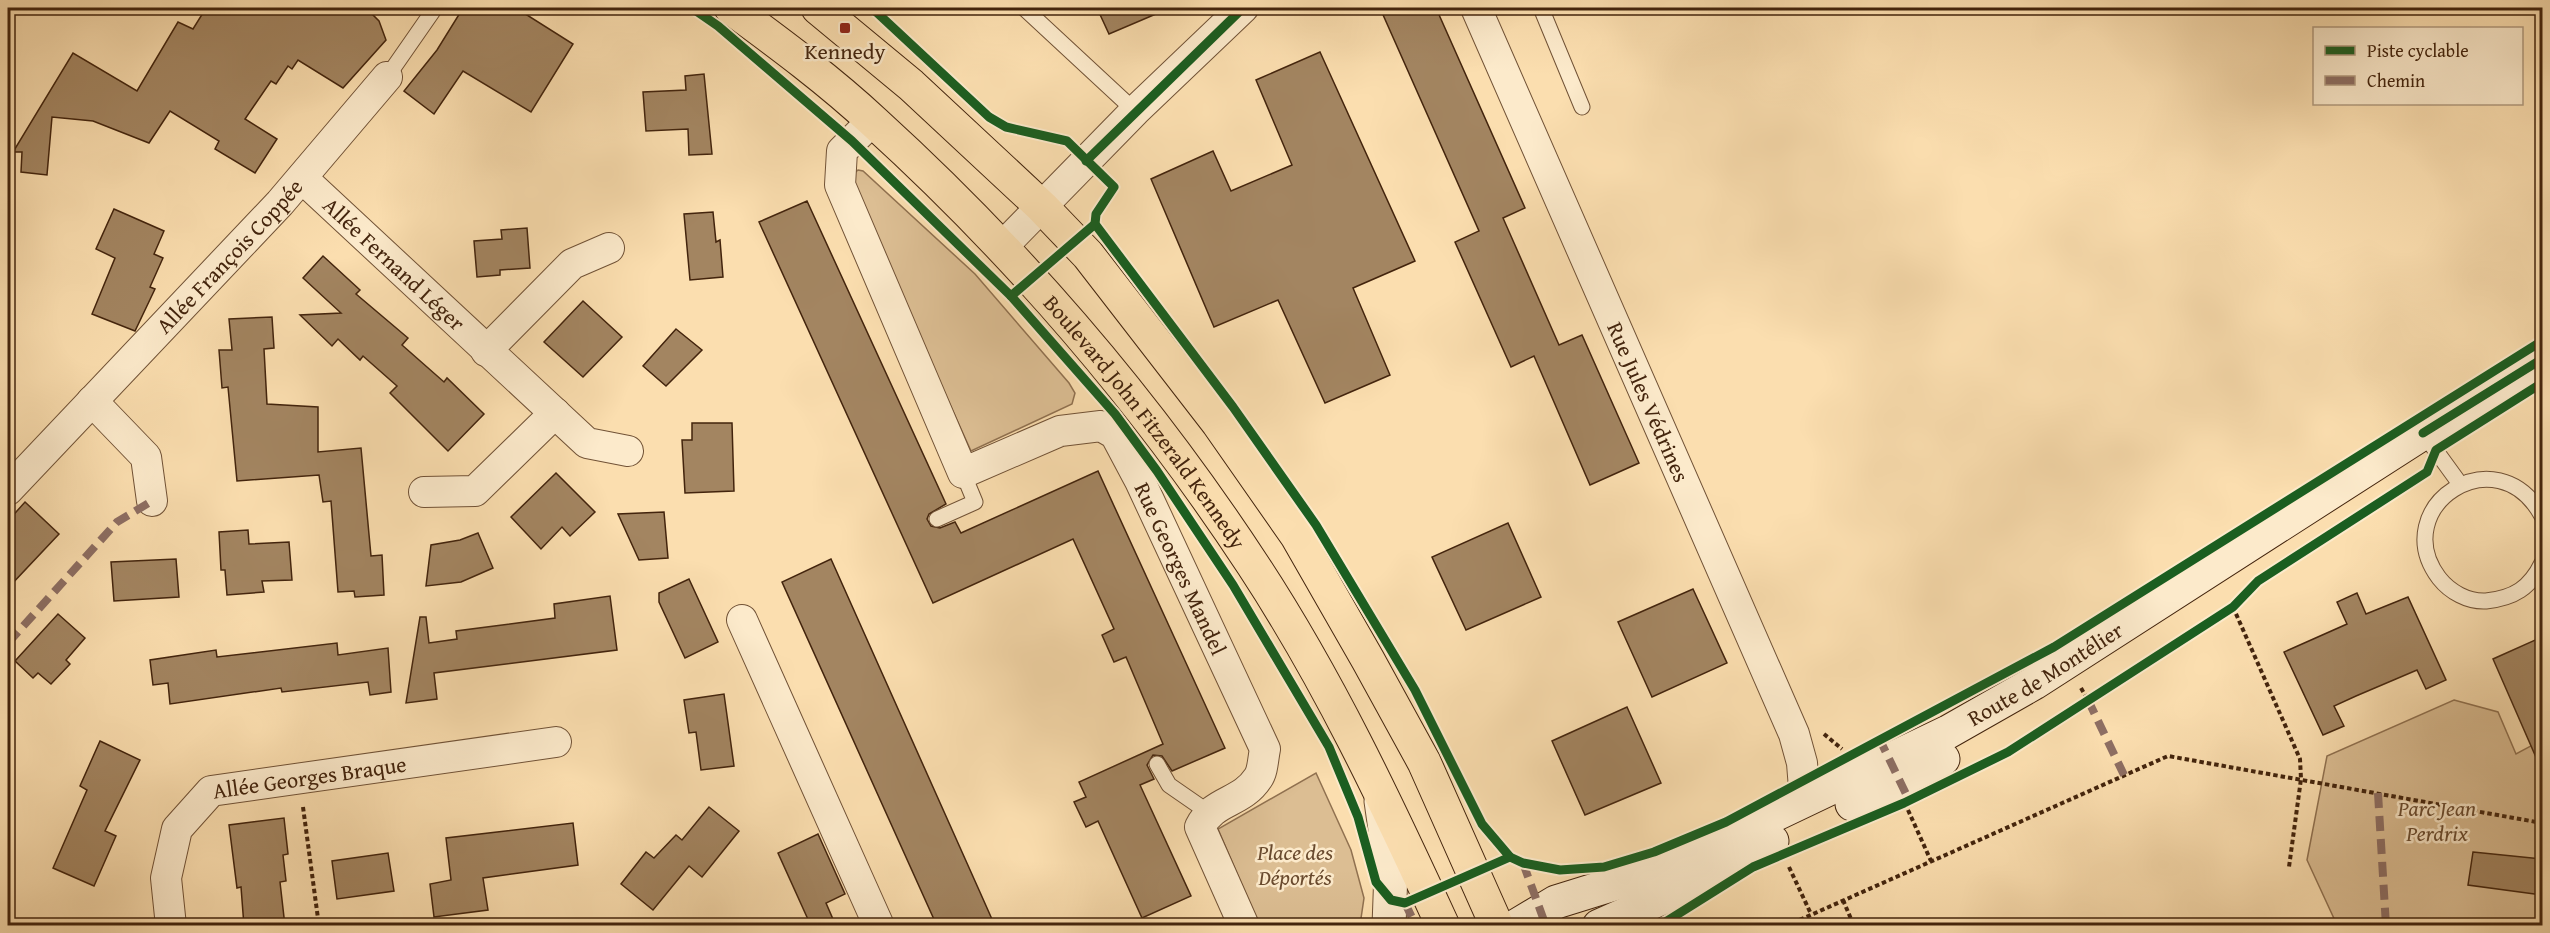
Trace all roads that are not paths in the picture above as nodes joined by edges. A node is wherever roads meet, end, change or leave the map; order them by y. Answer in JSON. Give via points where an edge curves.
{"nodes":[{"id":1,"x":435,"y":8,"type":"edge"},
{"id":2,"x":731,"y":8,"type":"edge"},
{"id":3,"x":819,"y":8,"type":"edge"},
{"id":4,"x":1024,"y":8,"type":"edge"},
{"id":5,"x":1243,"y":8,"type":"edge"},
{"id":6,"x":1476,"y":8,"type":"edge"},
{"id":7,"x":1541,"y":8,"type":"edge"},
{"id":8,"x":387,"y":77,"type":"joint"},
{"id":9,"x":1582,"y":107,"type":"dead end"},
{"id":10,"x":1135,"y":111,"type":"junction"},
{"id":11,"x":873,"y":120,"type":"junction"},
{"id":12,"x":303,"y":178,"type":"junction"},
{"id":13,"x":1042,"y":207,"type":"junction"},
{"id":14,"x":1003,"y":246,"type":"junction"},
{"id":15,"x":609,"y":248,"type":"dead end"},
{"id":16,"x":486,"y":351,"type":"junction"},
{"id":17,"x":2542,"y":359,"type":"edge"},
{"id":18,"x":2542,"y":383,"type":"edge"},
{"id":19,"x":1130,"y":395,"type":"junction"},
{"id":20,"x":92,"y":400,"type":"junction"},
{"id":21,"x":555,"y":413,"type":"junction"},
{"id":22,"x":1101,"y":426,"type":"junction"},
{"id":23,"x":2429,"y":442,"type":"junction"},
{"id":24,"x":628,"y":452,"type":"dead end"},
{"id":25,"x":1178,"y":457,"type":"junction"},
{"id":26,"x":963,"y":473,"type":"junction"},
{"id":27,"x":1140,"y":481,"type":"junction"},
{"id":28,"x":2460,"y":484,"type":"junction"},
{"id":29,"x":8,"y":490,"type":"edge"},
{"id":30,"x":424,"y":492,"type":"dead end"},
{"id":31,"x":152,"y":501,"type":"dead end"},
{"id":32,"x":2542,"y":516,"type":"edge"},
{"id":33,"x":937,"y":519,"type":"dead end"},
{"id":34,"x":2542,"y":563,"type":"edge"},
{"id":35,"x":742,"y":620,"type":"dead end"},
{"id":36,"x":556,"y":742,"type":"dead end"},
{"id":37,"x":1157,"y":764,"type":"dead end"},
{"id":38,"x":1379,"y":784,"type":"junction"},
{"id":39,"x":1805,"y":791,"type":"junction"},
{"id":40,"x":1208,"y":812,"type":"junction"},
{"id":41,"x":1606,"y":925,"type":"edge"},
{"id":42,"x":171,"y":926,"type":"edge"},
{"id":43,"x":879,"y":926,"type":"edge"},
{"id":44,"x":1244,"y":926,"type":"edge"},
{"id":45,"x":1389,"y":926,"type":"edge"},
{"id":46,"x":1443,"y":926,"type":"edge"},
{"id":47,"x":1497,"y":926,"type":"edge"},
{"id":48,"x":1516,"y":926,"type":"edge"}],
"edges":[{"from":1,"to":8,"type":"lane","name":"Allée François Coppée"},
{"from":2,"to":11,"type":"main road","name":"Boulevard John Fitzerald Kennedy"},
{"from":3,"to":13,"type":"main road","via":[[911,85]]},
{"from":4,"to":10,"type":"lane"},
{"from":5,"to":10,"type":"street"},
{"from":6,"to":39,"type":"street","name":"Rue Jules Védrines","via":[[1789,723]]},
{"from":7,"to":9,"type":"lane"},
{"from":8,"to":12,"type":"street","name":"Allée François Coppée"},
{"from":10,"to":13,"type":"street"},
{"from":11,"to":14,"type":"main road","name":"Boulevard John Fitzerald Kennedy"},
{"from":11,"to":26,"type":"street","via":[[842,152],[840,185]]},
{"from":12,"to":16,"type":"street","name":"Allée Fernand Léger"},
{"from":12,"to":20,"type":"street","name":"Allée François Coppée"},
{"from":13,"to":14,"type":"street"},
{"from":13,"to":47,"type":"main road","via":[[1110,283],[1218,423],[1297,536],[1424,762]]},
{"from":14,"to":19,"type":"main road","name":"Boulevard John Fitzerald Kennedy"},
{"from":15,"to":16,"type":"street","via":[[572,264]]},
{"from":16,"to":21,"type":"street","name":"Allée Fernand Léger"},
{"from":17,"to":23,"type":"main road","name":"Route de Montélier"},
{"from":18,"to":23,"type":"main road","name":"Route de Montélier"},
{"from":19,"to":22,"type":"street"},
{"from":19,"to":25,"type":"main road","name":"Boulevard John Fitzerald Kennedy"},
{"from":20,"to":29,"type":"street","name":"Allée François Coppée"},
{"from":20,"to":31,"type":"street","via":[[146,457]]},
{"from":21,"to":24,"type":"street","name":"Allée Fernand Léger","via":[[587,443]]},
{"from":21,"to":30,"type":"street","via":[[475,491]]},
{"from":22,"to":26,"type":"street","via":[[1060,431]]},
{"from":22,"to":27,"type":"street","name":"Rue Georges Mandel","via":[[1115,434]]},
{"from":23,"to":28,"type":"lane"},
{"from":23,"to":39,"type":"main road","name":"Route de Montélier","via":[[1948,732]]},
{"from":23,"to":41,"type":"main road","name":"Route de Montélier","via":[[1999,730]]},
{"from":25,"to":27,"type":"street"},
{"from":25,"to":38,"type":"main road","name":"Boulevard John Fitzerald Kennedy","via":[[1255,567]]},
{"from":26,"to":33,"type":"lane","via":[[975,502]]},
{"from":27,"to":40,"type":"street","name":"Rue Georges Mandel","via":[[1265,750],[1259,777],[1240,796]]},
{"from":28,"to":32,"type":"lane","via":[[2486,478],[2512,483],[2533,499]]},
{"from":28,"to":34,"type":"lane","via":[[2436,504],[2424,533],[2429,564],[2447,589],[2476,602],[2507,599],[2533,581]]},
{"from":35,"to":43,"type":"street"},
{"from":36,"to":42,"type":"street","name":"Allée Georges Braque","via":[[211,791],[177,829],[166,878]]},
{"from":37,"to":40,"type":"lane","via":[[1169,785]]},
{"from":38,"to":45,"type":"main road","via":[[1391,871]]},
{"from":38,"to":46,"type":"main road","name":"Boulevard John Fitzerald Kennedy"},
{"from":39,"to":48,"type":"main road","name":"Route de Montélier","via":[[1659,870],[1556,902]]},
{"from":40,"to":44,"type":"street","via":[[1200,827]]}]}
